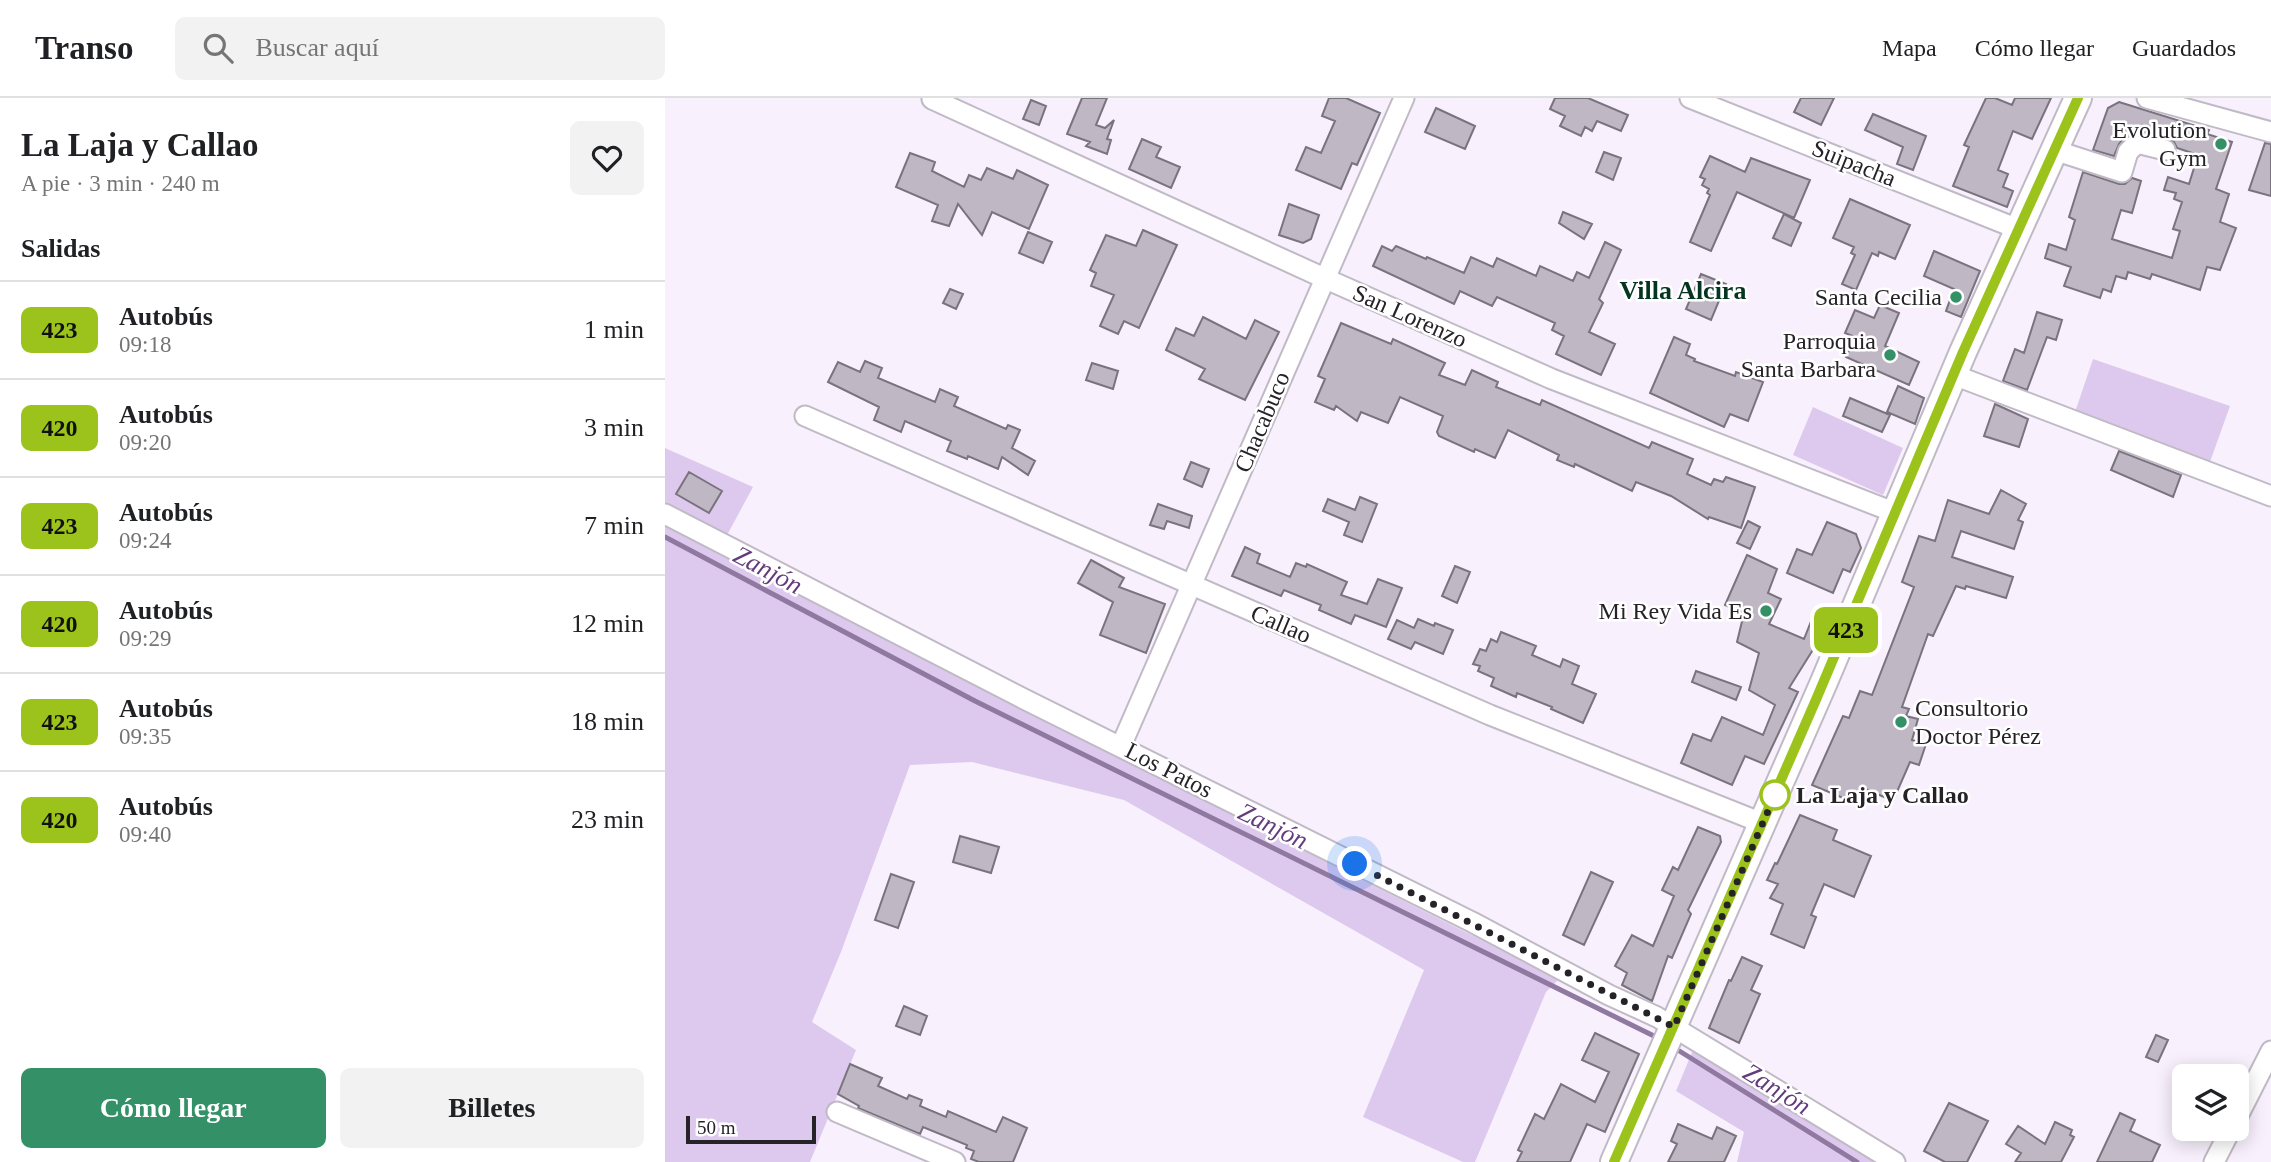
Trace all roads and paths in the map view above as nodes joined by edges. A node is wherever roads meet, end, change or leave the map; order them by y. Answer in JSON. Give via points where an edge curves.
{"nodes":[{"id":1,"x":1403,"y":98,"type":"edge"},
{"id":2,"x":1690,"y":98,"type":"edge"},
{"id":3,"x":2078,"y":98,"type":"edge"},
{"id":4,"x":2147,"y":98,"type":"edge"},
{"id":5,"x":932,"y":99,"type":"edge"},
{"id":6,"x":2271,"y":132,"type":"edge"},
{"id":7,"x":2054,"y":150,"type":"junction"},
{"id":8,"x":2165,"y":150,"type":"dead end"},
{"id":9,"x":2018,"y":229,"type":"junction"},
{"id":10,"x":1324,"y":278,"type":"junction"},
{"id":11,"x":1954,"y":375,"type":"junction"},
{"id":12,"x":804,"y":416,"type":"dead end"},
{"id":13,"x":2271,"y":496,"type":"edge"},
{"id":14,"x":665,"y":513,"type":"edge"},
{"id":15,"x":1896,"y":513,"type":"junction"},
{"id":16,"x":1191,"y":585,"type":"junction"},
{"id":17,"x":1121,"y":746,"type":"junction"},
{"id":18,"x":1762,"y":823,"type":"junction"},
{"id":19,"x":1674,"y":1027,"type":"junction"},
{"id":20,"x":2271,"y":1051,"type":"edge"},
{"id":21,"x":2249,"y":1094,"type":"edge"},
{"id":22,"x":837,"y":1112,"type":"dead end"},
{"id":23,"x":2225,"y":1141,"type":"edge"},
{"id":24,"x":955,"y":1162,"type":"edge"},
{"id":25,"x":1614,"y":1162,"type":"edge"},
{"id":26,"x":1895,"y":1162,"type":"edge"},
{"id":27,"x":2214,"y":1162,"type":"edge"}],
"edges":[{"from":1,"to":10,"type":"street","name":"Chacabuco"},
{"from":2,"to":9,"type":"street","name":"Suipacha"},
{"from":3,"to":7,"type":"main road"},
{"from":4,"to":6,"type":"street"},
{"from":5,"to":10,"type":"street","name":"San Lorenzo"},
{"from":7,"to":8,"type":"street","via":[[2122,172],[2128,152],[2137,143]]},
{"from":7,"to":9,"type":"main road"},
{"from":9,"to":11,"type":"main road"},
{"from":10,"to":15,"type":"street","name":"San Lorenzo","via":[[1552,379]]},
{"from":10,"to":16,"type":"street","name":"Chacabuco"},
{"from":11,"to":13,"type":"street"},
{"from":11,"to":15,"type":"main road"},
{"from":12,"to":16,"type":"street","name":"Callao"},
{"from":14,"to":17,"type":"street","name":"Los Patos"},
{"from":15,"to":18,"type":"main road"},
{"from":16,"to":17,"type":"street","name":"Chacabuco"},
{"from":16,"to":18,"type":"street","name":"Callao","via":[[1490,715]]},
{"from":17,"to":19,"type":"street","name":"Los Patos"},
{"from":18,"to":19,"type":"main road"},
{"from":19,"to":25,"type":"main road"},
{"from":19,"to":26,"type":"street","name":"Los Patos"},
{"from":20,"to":21,"type":"street"},
{"from":22,"to":24,"type":"street"},
{"from":23,"to":27,"type":"street"}]}
